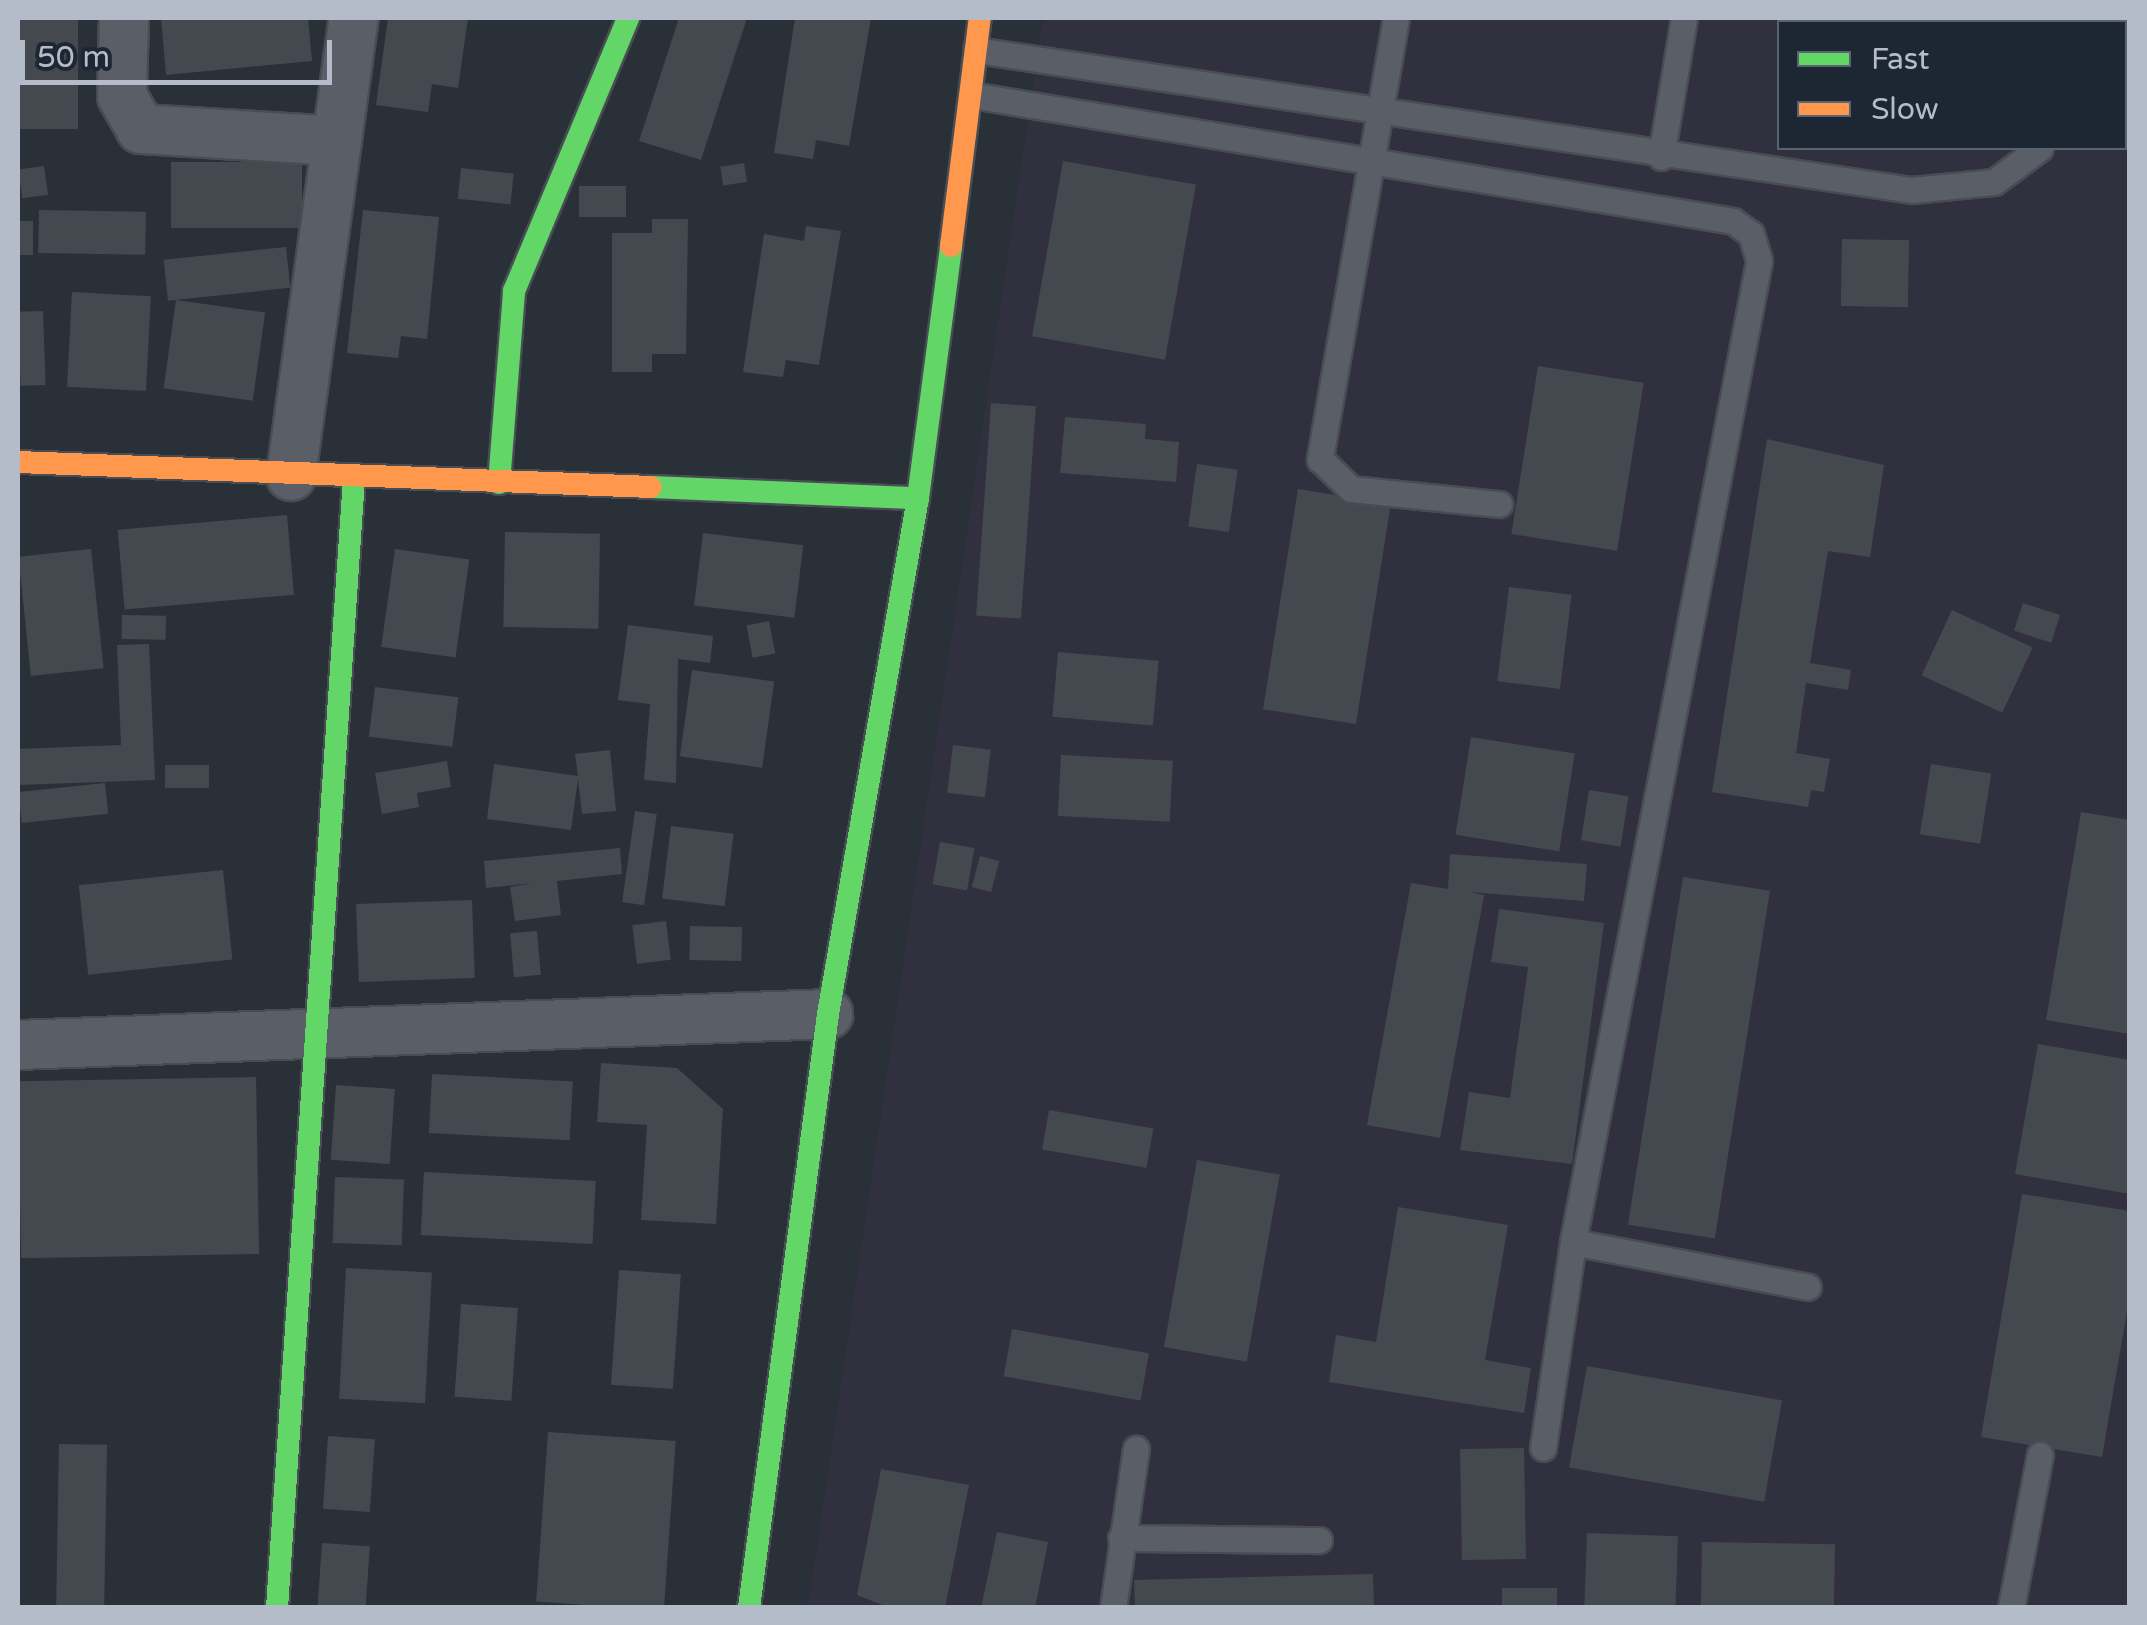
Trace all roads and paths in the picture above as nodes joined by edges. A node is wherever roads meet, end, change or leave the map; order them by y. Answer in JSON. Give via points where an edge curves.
{"nodes":[{"id":1,"x":124,"y":18,"type":"edge"},
{"id":2,"x":354,"y":18,"type":"edge"},
{"id":3,"x":628,"y":18,"type":"edge"},
{"id":4,"x":980,"y":18,"type":"edge"},
{"id":5,"x":1396,"y":18,"type":"edge"},
{"id":6,"x":1684,"y":18,"type":"edge"},
{"id":7,"x":976,"y":50,"type":"junction"},
{"id":8,"x":970,"y":95,"type":"junction"},
{"id":9,"x":1380,"y":117,"type":"junction"},
{"id":10,"x":337,"y":141,"type":"junction"},
{"id":11,"x":2037,"y":150,"type":"edge"},
{"id":12,"x":1661,"y":157,"type":"junction"},
{"id":13,"x":1373,"y":164,"type":"junction"},
{"id":14,"x":18,"y":462,"type":"edge"},
{"id":15,"x":291,"y":476,"type":"junction"},
{"id":16,"x":354,"y":479,"type":"junction"},
{"id":17,"x":499,"y":483,"type":"junction"},
{"id":18,"x":918,"y":498,"type":"junction"},
{"id":19,"x":1500,"y":504,"type":"dead end"},
{"id":20,"x":828,"y":1014,"type":"junction"},
{"id":21,"x":314,"y":1035,"type":"junction"},
{"id":22,"x":18,"y":1045,"type":"edge"},
{"id":23,"x":1572,"y":1242,"type":"junction"},
{"id":24,"x":1808,"y":1287,"type":"dead end"},
{"id":25,"x":1543,"y":1448,"type":"dead end"},
{"id":26,"x":1136,"y":1449,"type":"dead end"},
{"id":27,"x":2040,"y":1455,"type":"dead end"},
{"id":28,"x":1121,"y":1538,"type":"junction"},
{"id":29,"x":1319,"y":1540,"type":"dead end"},
{"id":30,"x":277,"y":1608,"type":"edge"},
{"id":31,"x":749,"y":1608,"type":"edge"},
{"id":32,"x":1113,"y":1608,"type":"edge"},
{"id":33,"x":2011,"y":1608,"type":"edge"}],
"edges":[{"from":1,"to":10,"type":"street","via":[[122,96],[141,129]]},
{"from":2,"to":10,"type":"street"},
{"from":3,"to":17,"type":"street","via":[[514,291]]},
{"from":4,"to":7,"type":"street"},
{"from":5,"to":9,"type":"lane"},
{"from":6,"to":12,"type":"lane"},
{"from":7,"to":8,"type":"street"},
{"from":7,"to":9,"type":"lane"},
{"from":8,"to":13,"type":"lane"},
{"from":8,"to":18,"type":"street"},
{"from":9,"to":12,"type":"lane"},
{"from":9,"to":13,"type":"lane"},
{"from":10,"to":15,"type":"street"},
{"from":11,"to":12,"type":"lane","via":[[1994,182],[1956,192]]},
{"from":13,"to":19,"type":"lane","via":[[1320,459],[1351,489]]},
{"from":13,"to":23,"type":"lane","via":[[1733,222],[1751,234],[1759,261]]},
{"from":14,"to":15,"type":"street"},
{"from":15,"to":16,"type":"street"},
{"from":16,"to":17,"type":"street"},
{"from":16,"to":21,"type":"street"},
{"from":17,"to":18,"type":"street"},
{"from":18,"to":20,"type":"street"},
{"from":20,"to":21,"type":"street"},
{"from":20,"to":31,"type":"street"},
{"from":21,"to":22,"type":"street"},
{"from":21,"to":30,"type":"street"},
{"from":23,"to":24,"type":"lane"},
{"from":23,"to":25,"type":"lane"},
{"from":26,"to":28,"type":"lane"},
{"from":27,"to":33,"type":"lane"},
{"from":28,"to":29,"type":"lane"},
{"from":28,"to":32,"type":"lane"}]}
